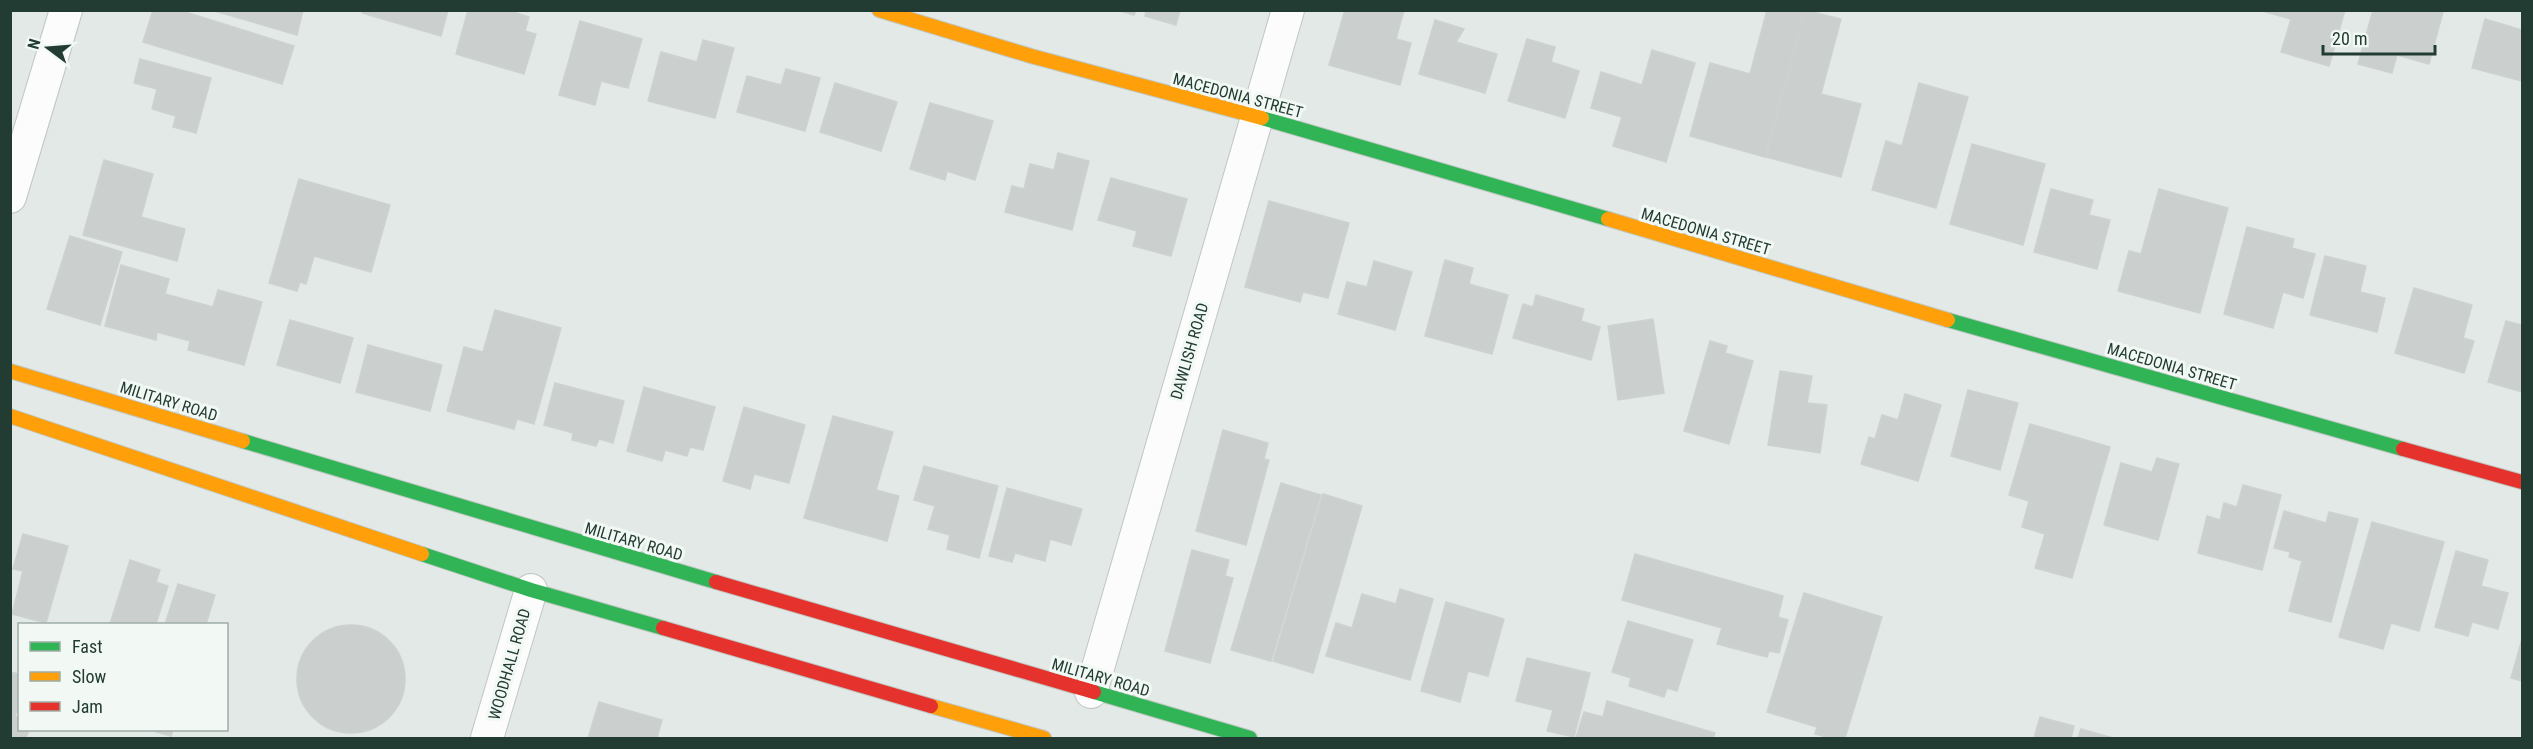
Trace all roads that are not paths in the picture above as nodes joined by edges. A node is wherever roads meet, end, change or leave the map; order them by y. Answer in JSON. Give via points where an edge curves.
{"nodes":[{"id":1,"x":66,"y":10,"type":"edge"},
{"id":2,"x":879,"y":10,"type":"edge"},
{"id":3,"x":1288,"y":10,"type":"edge"},
{"id":4,"x":1257,"y":117,"type":"junction"},
{"id":5,"x":10,"y":197,"type":"edge"},
{"id":6,"x":10,"y":371,"type":"edge"},
{"id":7,"x":10,"y":416,"type":"edge"},
{"id":8,"x":2523,"y":482,"type":"edge"},
{"id":9,"x":531,"y":590,"type":"junction"},
{"id":10,"x":1090,"y":692,"type":"junction"},
{"id":11,"x":487,"y":738,"type":"edge"},
{"id":12,"x":1044,"y":738,"type":"edge"},
{"id":13,"x":1250,"y":738,"type":"edge"}],
"edges":[{"from":1,"to":5,"type":"street"},
{"from":2,"to":4,"type":"street","name":"MACEDONIA STREET"},
{"from":3,"to":4,"type":"street","name":"DAWLISH ROAD"},
{"from":4,"to":8,"type":"street","name":"MACEDONIA STREET","via":[[1997,334]]},
{"from":4,"to":10,"type":"street","name":"DAWLISH ROAD"},
{"from":6,"to":10,"type":"street","name":"MILITARY ROAD"},
{"from":7,"to":9,"type":"street"},
{"from":9,"to":11,"type":"street","name":"WOODHALL ROAD"},
{"from":9,"to":12,"type":"street"},
{"from":10,"to":13,"type":"street","name":"MILITARY ROAD"}]}
